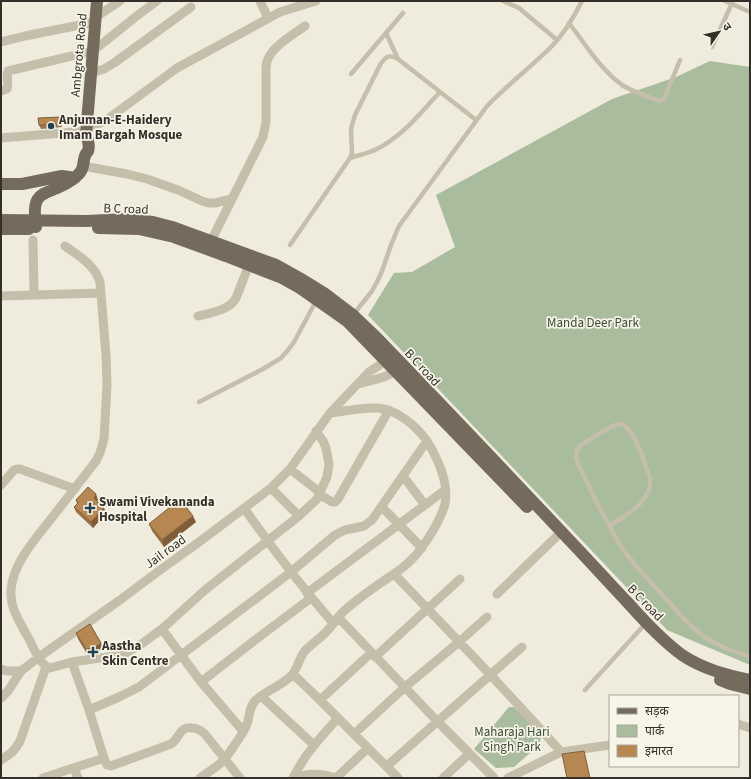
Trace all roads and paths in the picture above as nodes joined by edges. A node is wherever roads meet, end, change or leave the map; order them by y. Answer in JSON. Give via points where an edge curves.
{"nodes":[{"id":1,"x":97,"y":1,"type":"edge"},
{"id":2,"x":120,"y":1,"type":"edge"},
{"id":3,"x":157,"y":1,"type":"edge"},
{"id":4,"x":260,"y":1,"type":"edge"},
{"id":5,"x":316,"y":1,"type":"edge"},
{"id":6,"x":503,"y":1,"type":"edge"},
{"id":7,"x":582,"y":1,"type":"edge"},
{"id":8,"x":725,"y":1,"type":"edge"},
{"id":9,"x":732,"y":2,"type":"edge"},
{"id":10,"x":303,"y":3,"type":"edge"},
{"id":11,"x":191,"y":7,"type":"dead end"},
{"id":12,"x":750,"y":12,"type":"edge"},
{"id":13,"x":403,"y":13,"type":"dead end"},
{"id":14,"x":268,"y":18,"type":"junction"},
{"id":15,"x":96,"y":19,"type":"junction"},
{"id":16,"x":569,"y":24,"type":"junction"},
{"id":17,"x":305,"y":26,"type":"dead end"},
{"id":18,"x":386,"y":33,"type":"junction"},
{"id":19,"x":557,"y":40,"type":"junction"},
{"id":20,"x":1,"y":42,"type":"edge"},
{"id":21,"x":712,"y":47,"type":"dead end"},
{"id":22,"x":93,"y":51,"type":"junction"},
{"id":23,"x":398,"y":59,"type":"junction"},
{"id":24,"x":680,"y":60,"type":"dead end"},
{"id":25,"x":91,"y":73,"type":"junction"},
{"id":26,"x":351,"y":74,"type":"dead end"},
{"id":27,"x":1,"y":91,"type":"edge"},
{"id":28,"x":440,"y":92,"type":"junction"},
{"id":29,"x":476,"y":120,"type":"junction"},
{"id":30,"x":87,"y":131,"type":"junction"},
{"id":31,"x":1,"y":138,"type":"edge"},
{"id":32,"x":350,"y":158,"type":"junction"},
{"id":33,"x":84,"y":162,"type":"junction"},
{"id":34,"x":74,"y":178,"type":"junction"},
{"id":35,"x":1,"y":184,"type":"edge"},
{"id":36,"x":22,"y":184,"type":"junction"},
{"id":37,"x":232,"y":199,"type":"junction"},
{"id":38,"x":37,"y":202,"type":"junction"},
{"id":39,"x":1,"y":220,"type":"edge"},
{"id":40,"x":1,"y":229,"type":"edge"},
{"id":41,"x":35,"y":230,"type":"junction"},
{"id":42,"x":210,"y":241,"type":"junction"},
{"id":43,"x":290,"y":245,"type":"dead end"},
{"id":44,"x":65,"y":246,"type":"dead end"},
{"id":45,"x":249,"y":265,"type":"junction"},
{"id":46,"x":101,"y":293,"type":"junction"},
{"id":47,"x":34,"y":294,"type":"junction"},
{"id":48,"x":1,"y":296,"type":"edge"},
{"id":49,"x":317,"y":299,"type":"junction"},
{"id":50,"x":198,"y":316,"type":"dead end"},
{"id":51,"x":350,"y":318,"type":"junction"},
{"id":52,"x":390,"y":358,"type":"junction"},
{"id":53,"x":399,"y":368,"type":"junction"},
{"id":54,"x":358,"y":384,"type":"junction"},
{"id":55,"x":199,"y":402,"type":"dead end"},
{"id":56,"x":389,"y":410,"type":"junction"},
{"id":57,"x":330,"y":413,"type":"junction"},
{"id":58,"x":316,"y":431,"type":"junction"},
{"id":59,"x":426,"y":441,"type":"junction"},
{"id":60,"x":290,"y":469,"type":"junction"},
{"id":61,"x":403,"y":476,"type":"junction"},
{"id":62,"x":1,"y":484,"type":"edge"},
{"id":63,"x":271,"y":488,"type":"junction"},
{"id":64,"x":74,"y":489,"type":"junction"},
{"id":65,"x":445,"y":490,"type":"junction"},
{"id":66,"x":319,"y":494,"type":"junction"},
{"id":67,"x":523,"y":498,"type":"junction"},
{"id":68,"x":425,"y":505,"type":"junction"},
{"id":69,"x":382,"y":507,"type":"junction"},
{"id":70,"x":244,"y":508,"type":"junction"},
{"id":71,"x":299,"y":516,"type":"junction"},
{"id":72,"x":399,"y":525,"type":"junction"},
{"id":73,"x":610,"y":526,"type":"junction"},
{"id":74,"x":556,"y":537,"type":"junction"},
{"id":75,"x":268,"y":542,"type":"junction"},
{"id":76,"x":422,"y":548,"type":"junction"},
{"id":77,"x":291,"y":572,"type":"junction"},
{"id":78,"x":394,"y":574,"type":"junction"},
{"id":79,"x":460,"y":579,"type":"dead end"},
{"id":80,"x":497,"y":594,"type":"dead end"},
{"id":81,"x":309,"y":595,"type":"junction"},
{"id":82,"x":428,"y":609,"type":"junction"},
{"id":83,"x":487,"y":617,"type":"dead end"},
{"id":84,"x":335,"y":620,"type":"junction"},
{"id":85,"x":644,"y":626,"type":"junction"},
{"id":86,"x":162,"y":629,"type":"junction"},
{"id":87,"x":460,"y":642,"type":"junction"},
{"id":88,"x":522,"y":647,"type":"dead end"},
{"id":89,"x":181,"y":655,"type":"junction"},
{"id":90,"x":373,"y":655,"type":"junction"},
{"id":91,"x":750,"y":657,"type":"edge"},
{"id":92,"x":39,"y":658,"type":"junction"},
{"id":93,"x":72,"y":662,"type":"junction"},
{"id":94,"x":46,"y":667,"type":"junction"},
{"id":95,"x":1,"y":669,"type":"edge"},
{"id":96,"x":21,"y":671,"type":"junction"},
{"id":97,"x":293,"y":674,"type":"junction"},
{"id":98,"x":490,"y":675,"type":"junction"},
{"id":99,"x":750,"y":680,"type":"edge"},
{"id":100,"x":201,"y":682,"type":"junction"},
{"id":101,"x":405,"y":687,"type":"junction"},
{"id":102,"x":750,"y":689,"type":"edge"},
{"id":103,"x":585,"y":690,"type":"dead end"},
{"id":104,"x":261,"y":696,"type":"junction"},
{"id":105,"x":1,"y":698,"type":"edge"},
{"id":106,"x":320,"y":700,"type":"junction"},
{"id":107,"x":89,"y":710,"type":"junction"},
{"id":108,"x":338,"y":718,"type":"junction"},
{"id":109,"x":437,"y":721,"type":"junction"},
{"id":110,"x":739,"y":724,"type":"edge"},
{"id":111,"x":750,"y":728,"type":"edge"},
{"id":112,"x":244,"y":731,"type":"junction"},
{"id":113,"x":354,"y":734,"type":"junction"},
{"id":114,"x":314,"y":745,"type":"junction"},
{"id":115,"x":609,"y":745,"type":"edge"},
{"id":116,"x":368,"y":748,"type":"junction"},
{"id":117,"x":561,"y":752,"type":"junction"},
{"id":118,"x":469,"y":754,"type":"junction"},
{"id":119,"x":104,"y":758,"type":"junction"},
{"id":120,"x":224,"y":759,"type":"junction"},
{"id":121,"x":1,"y":760,"type":"edge"},
{"id":122,"x":386,"y":766,"type":"junction"},
{"id":123,"x":74,"y":768,"type":"junction"},
{"id":124,"x":311,"y":776,"type":"edge"},
{"id":125,"x":43,"y":778,"type":"edge"},
{"id":126,"x":78,"y":778,"type":"edge"},
{"id":127,"x":200,"y":778,"type":"edge"},
{"id":128,"x":240,"y":778,"type":"edge"},
{"id":129,"x":293,"y":778,"type":"edge"},
{"id":130,"x":297,"y":778,"type":"edge"},
{"id":131,"x":336,"y":778,"type":"edge"},
{"id":132,"x":398,"y":778,"type":"edge"},
{"id":133,"x":443,"y":778,"type":"edge"},
{"id":134,"x":494,"y":778,"type":"edge"},
{"id":135,"x":508,"y":778,"type":"edge"}],
"edges":[{"from":1,"to":15,"type":"main road","name":"Ambgrota Road"},
{"from":2,"to":15,"type":"street"},
{"from":3,"to":22,"type":"street"},
{"from":4,"to":14,"type":"street"},
{"from":5,"to":10,"type":"street"},
{"from":6,"to":19,"type":"lane","via":[[519,8]]},
{"from":7,"to":16,"type":"lane"},
{"from":8,"to":9,"type":"lane"},
{"from":9,"to":12,"type":"lane"},
{"from":9,"to":21,"type":"lane"},
{"from":10,"to":14,"type":"street"},
{"from":11,"to":25,"type":"street","via":[[114,63]]},
{"from":13,"to":18,"type":"lane"},
{"from":14,"to":30,"type":"street","via":[[177,68],[106,121]]},
{"from":15,"to":20,"type":"street"},
{"from":15,"to":22,"type":"main road","name":"Ambgrota Road"},
{"from":16,"to":19,"type":"lane"},
{"from":16,"to":24,"type":"lane","via":[[614,78],[631,90],[656,100],[664,99]]},
{"from":17,"to":37,"type":"street","via":[[274,48],[268,58],[265,130]]},
{"from":18,"to":23,"type":"lane"},
{"from":18,"to":26,"type":"lane"},
{"from":19,"to":29,"type":"lane","via":[[497,95]]},
{"from":22,"to":25,"type":"main road","name":"Ambgrota Road"},
{"from":22,"to":27,"type":"street","via":[[8,71],[8,87]]},
{"from":23,"to":28,"type":"lane"},
{"from":23,"to":32,"type":"lane","via":[[389,56],[383,60],[355,115],[351,129]]},
{"from":25,"to":30,"type":"main road","name":"Ambgrota Road"},
{"from":28,"to":29,"type":"lane"},
{"from":28,"to":32,"type":"lane","via":[[393,139],[376,149]]},
{"from":29,"to":51,"type":"lane","via":[[399,226],[377,282]]},
{"from":30,"to":31,"type":"street"},
{"from":30,"to":33,"type":"main road","name":"Ambgrota Road","via":[[89,147]]},
{"from":32,"to":43,"type":"lane"},
{"from":33,"to":34,"type":"main road","via":[[80,173]]},
{"from":33,"to":37,"type":"street","via":[[147,179],[209,203]]},
{"from":34,"to":36,"type":"main road","via":[[62,176]]},
{"from":34,"to":38,"type":"main road","via":[[40,196]]},
{"from":35,"to":36,"type":"main road"},
{"from":36,"to":38,"type":"main road"},
{"from":37,"to":42,"type":"street"},
{"from":38,"to":41,"type":"main road"},
{"from":39,"to":41,"type":"main road","name":"B C road"},
{"from":40,"to":41,"type":"main road"},
{"from":41,"to":42,"type":"main road","name":"B C road","via":[[87,221],[126,219],[172,227]]},
{"from":41,"to":45,"type":"main road","via":[[139,229],[174,237]]},
{"from":41,"to":47,"type":"street"},
{"from":42,"to":51,"type":"main road","name":"B C road","via":[[276,265],[324,293]]},
{"from":44,"to":46,"type":"street","via":[[83,258],[96,272]]},
{"from":45,"to":49,"type":"main road","via":[[282,278]]},
{"from":45,"to":50,"type":"street","via":[[234,303]]},
{"from":46,"to":47,"type":"street"},
{"from":46,"to":64,"type":"street","via":[[107,384],[104,439],[96,461]]},
{"from":47,"to":48,"type":"street"},
{"from":49,"to":51,"type":"main road"},
{"from":49,"to":55,"type":"lane","via":[[294,342],[281,358]]},
{"from":51,"to":52,"type":"main road"},
{"from":52,"to":53,"type":"main road"},
{"from":52,"to":54,"type":"street","name":"Jail road","via":[[369,372]]},
{"from":53,"to":54,"type":"street","via":[[384,377]]},
{"from":53,"to":67,"type":"main road"},
{"from":54,"to":57,"type":"street","name":"Jail road"},
{"from":56,"to":57,"type":"street","via":[[371,408]]},
{"from":56,"to":59,"type":"street","via":[[412,424]]},
{"from":56,"to":66,"type":"street","via":[[338,499],[332,502]]},
{"from":57,"to":58,"type":"street","name":"Jail road"},
{"from":58,"to":60,"type":"street","name":"Jail road"},
{"from":58,"to":66,"type":"street","via":[[326,448],[329,464],[327,477]]},
{"from":59,"to":61,"type":"street"},
{"from":59,"to":65,"type":"street","via":[[441,471]]},
{"from":60,"to":63,"type":"street","name":"Jail road"},
{"from":60,"to":66,"type":"street"},
{"from":61,"to":68,"type":"street"},
{"from":61,"to":69,"type":"street"},
{"from":62,"to":64,"type":"street","via":[[14,470],[20,469]]},
{"from":63,"to":70,"type":"street","name":"Jail road"},
{"from":63,"to":71,"type":"street"},
{"from":64,"to":92,"type":"street","via":[[29,548],[12,581],[12,604]]},
{"from":65,"to":68,"type":"street"},
{"from":65,"to":76,"type":"street","via":[[442,514]]},
{"from":66,"to":71,"type":"street"},
{"from":67,"to":74,"type":"main road"},
{"from":67,"to":85,"type":"main road","name":"B C road"},
{"from":68,"to":72,"type":"street"},
{"from":69,"to":72,"type":"street"},
{"from":69,"to":77,"type":"street","via":[[364,526],[335,535]]},
{"from":70,"to":75,"type":"street"},
{"from":70,"to":92,"type":"street","name":"Jail road"},
{"from":71,"to":75,"type":"street"},
{"from":72,"to":76,"type":"street"},
{"from":72,"to":81,"type":"street"},
{"from":73,"to":73,"type":"lane","via":[[599,508],[576,456],[581,445],[621,424],[626,426],[635,438],[651,483],[646,496],[637,507]]},
{"from":73,"to":91,"type":"lane","via":[[621,547],[686,621],[709,640]]},
{"from":74,"to":80,"type":"street"},
{"from":74,"to":85,"type":"main road"},
{"from":75,"to":77,"type":"street"},
{"from":75,"to":86,"type":"street","via":[[205,590]]},
{"from":76,"to":78,"type":"street","via":[[411,561]]},
{"from":77,"to":81,"type":"street"},
{"from":77,"to":89,"type":"street"},
{"from":78,"to":82,"type":"street"},
{"from":78,"to":84,"type":"street","via":[[359,598]]},
{"from":79,"to":82,"type":"street"},
{"from":81,"to":84,"type":"street"},
{"from":81,"to":100,"type":"street"},
{"from":82,"to":87,"type":"street"},
{"from":82,"to":90,"type":"street"},
{"from":83,"to":87,"type":"street"},
{"from":84,"to":90,"type":"street"},
{"from":84,"to":97,"type":"street","via":[[299,659]]},
{"from":85,"to":99,"type":"main road","name":"B C road","via":[[694,662],[712,670]]},
{"from":85,"to":102,"type":"main road","via":[[654,640],[686,666],[702,674]]},
{"from":85,"to":103,"type":"lane"},
{"from":86,"to":89,"type":"street"},
{"from":86,"to":93,"type":"street","via":[[126,653]]},
{"from":87,"to":98,"type":"street"},
{"from":87,"to":101,"type":"street"},
{"from":88,"to":98,"type":"street"},
{"from":89,"to":100,"type":"street"},
{"from":89,"to":107,"type":"street","via":[[139,687]]},
{"from":90,"to":101,"type":"street"},
{"from":90,"to":106,"type":"street"},
{"from":92,"to":94,"type":"street"},
{"from":92,"to":96,"type":"street","name":"Jail road"},
{"from":93,"to":94,"type":"street"},
{"from":93,"to":107,"type":"street"},
{"from":94,"to":121,"type":"street","via":[[20,741],[11,754]]},
{"from":95,"to":96,"type":"street"},
{"from":96,"to":105,"type":"street"},
{"from":97,"to":104,"type":"street"},
{"from":97,"to":106,"type":"street"},
{"from":98,"to":109,"type":"street"},
{"from":98,"to":117,"type":"street"},
{"from":100,"to":112,"type":"street"},
{"from":101,"to":109,"type":"street"},
{"from":101,"to":113,"type":"street"},
{"from":104,"to":112,"type":"street","via":[[252,705]]},
{"from":104,"to":114,"type":"street"},
{"from":106,"to":108,"type":"street"},
{"from":107,"to":119,"type":"street"},
{"from":108,"to":113,"type":"street"},
{"from":108,"to":114,"type":"street"},
{"from":109,"to":118,"type":"street"},
{"from":109,"to":122,"type":"street"},
{"from":110,"to":111,"type":"street"},
{"from":112,"to":120,"type":"street"},
{"from":113,"to":116,"type":"street"},
{"from":114,"to":129,"type":"street"},
{"from":115,"to":117,"type":"street"},
{"from":116,"to":122,"type":"street"},
{"from":116,"to":131,"type":"street"},
{"from":117,"to":135,"type":"street"},
{"from":118,"to":133,"type":"street"},
{"from":118,"to":134,"type":"street"},
{"from":119,"to":120,"type":"street","via":[[107,765],[111,766],[171,744],[188,727],[201,731]]},
{"from":119,"to":123,"type":"street"},
{"from":120,"to":127,"type":"street"},
{"from":120,"to":128,"type":"street"},
{"from":122,"to":132,"type":"street"},
{"from":123,"to":125,"type":"street"},
{"from":123,"to":126,"type":"street"},
{"from":124,"to":130,"type":"street"},
{"from":124,"to":131,"type":"street","via":[[325,775]]}]}
